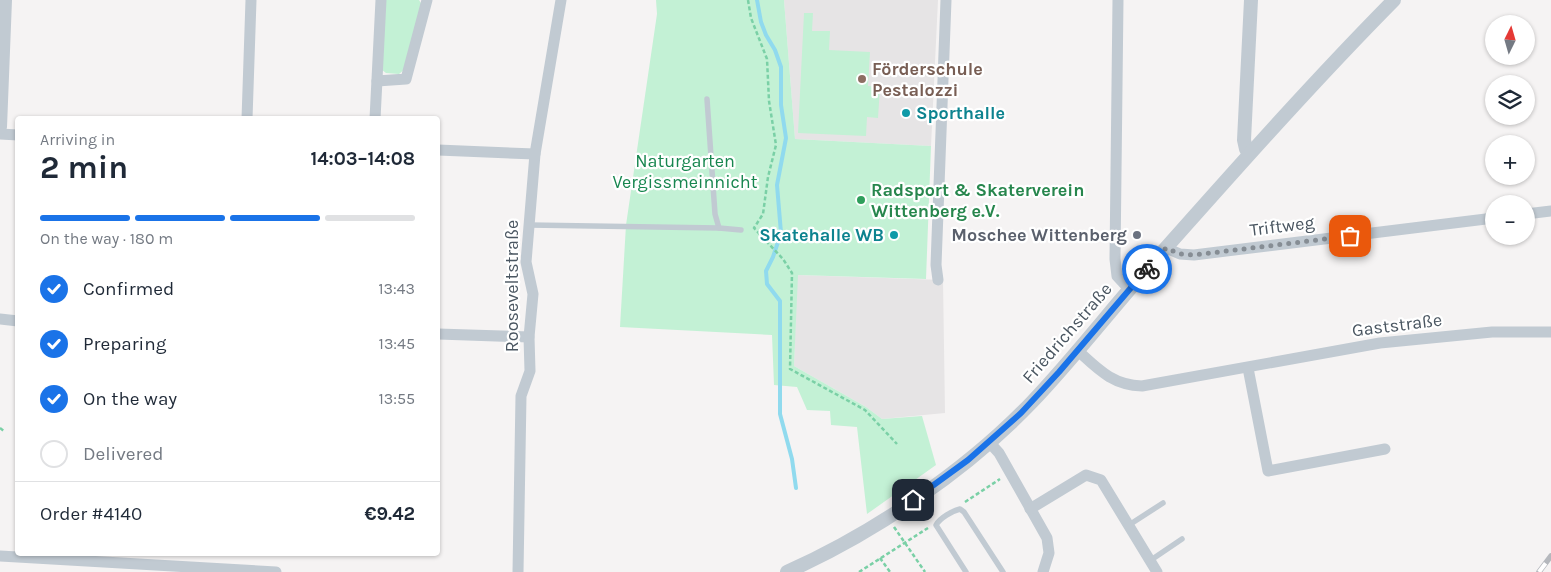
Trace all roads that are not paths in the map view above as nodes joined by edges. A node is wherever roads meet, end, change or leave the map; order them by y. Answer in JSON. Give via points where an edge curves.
{"nodes":[{"id":1,"x":5,"y":0,"type":"edge"},
{"id":2,"x":251,"y":0,"type":"edge"},
{"id":3,"x":381,"y":0,"type":"edge"},
{"id":4,"x":427,"y":0,"type":"edge"},
{"id":5,"x":561,"y":0,"type":"edge"},
{"id":6,"x":946,"y":0,"type":"edge"},
{"id":7,"x":1118,"y":0,"type":"edge"},
{"id":8,"x":1251,"y":0,"type":"edge"},
{"id":9,"x":1394,"y":0,"type":"edge"},
{"id":10,"x":377,"y":82,"type":"junction"},
{"id":11,"x":707,"y":99,"type":"dead end"},
{"id":12,"x":247,"y":116,"type":"edge"},
{"id":13,"x":375,"y":116,"type":"edge"},
{"id":14,"x":0,"y":127,"type":"edge"},
{"id":15,"x":0,"y":134,"type":"edge"},
{"id":16,"x":15,"y":135,"type":"edge"},
{"id":17,"x":440,"y":150,"type":"edge"},
{"id":18,"x":534,"y":154,"type":"junction"},
{"id":19,"x":1249,"y":154,"type":"junction"},
{"id":20,"x":1551,"y":211,"type":"edge"},
{"id":21,"x":1535,"y":213,"type":"edge"},
{"id":22,"x":1485,"y":219,"type":"edge"},
{"id":23,"x":529,"y":225,"type":"junction"},
{"id":24,"x":720,"y":228,"type":"junction"},
{"id":25,"x":741,"y":230,"type":"dead end"},
{"id":26,"x":1166,"y":248,"type":"junction"},
{"id":27,"x":938,"y":280,"type":"dead end"},
{"id":28,"x":1129,"y":290,"type":"junction"},
{"id":29,"x":0,"y":319,"type":"edge"},
{"id":30,"x":15,"y":321,"type":"edge"},
{"id":31,"x":1551,"y":332,"type":"edge"},
{"id":32,"x":440,"y":334,"type":"edge"},
{"id":33,"x":529,"y":337,"type":"junction"},
{"id":34,"x":1077,"y":350,"type":"junction"},
{"id":35,"x":1248,"y":368,"type":"junction"},
{"id":36,"x":989,"y":442,"type":"junction"},
{"id":37,"x":1385,"y":449,"type":"dead end"},
{"id":38,"x":1163,"y":503,"type":"dead end"},
{"id":39,"x":1030,"y":509,"type":"junction"},
{"id":40,"x":1129,"y":525,"type":"junction"},
{"id":41,"x":1182,"y":539,"type":"dead end"},
{"id":42,"x":0,"y":556,"type":"edge"},
{"id":43,"x":1151,"y":560,"type":"junction"},
{"id":44,"x":276,"y":572,"type":"edge"},
{"id":45,"x":518,"y":572,"type":"edge"},
{"id":46,"x":787,"y":572,"type":"edge"},
{"id":47,"x":966,"y":572,"type":"edge"},
{"id":48,"x":1003,"y":572,"type":"edge"},
{"id":49,"x":1043,"y":572,"type":"edge"},
{"id":50,"x":1157,"y":572,"type":"edge"}],
"edges":[{"from":1,"to":14,"type":"street"},
{"from":2,"to":12,"type":"street"},
{"from":3,"to":10,"type":"street"},
{"from":4,"to":10,"type":"street","via":[[406,79]]},
{"from":5,"to":18,"type":"street","name":"Rooseveltstraße"},
{"from":6,"to":27,"type":"street"},
{"from":7,"to":28,"type":"street","via":[[1115,259],[1117,276]]},
{"from":8,"to":19,"type":"street","via":[[1244,140]]},
{"from":9,"to":19,"type":"street","name":"Friedrichstraße"},
{"from":10,"to":13,"type":"street"},
{"from":11,"to":24,"type":"lane","via":[[715,214]]},
{"from":15,"to":16,"type":"street"},
{"from":17,"to":18,"type":"street"},
{"from":18,"to":23,"type":"street","name":"Rooseveltstraße"},
{"from":19,"to":26,"type":"street","name":"Friedrichstraße"},
{"from":20,"to":21,"type":"street"},
{"from":22,"to":26,"type":"street","name":"Triftweg","via":[[1194,255]]},
{"from":23,"to":24,"type":"lane"},
{"from":23,"to":33,"type":"street","name":"Rooseveltstraße","via":[[526,262],[533,294]]},
{"from":24,"to":25,"type":"lane"},
{"from":26,"to":28,"type":"street","name":"Friedrichstraße"},
{"from":28,"to":34,"type":"street","name":"Friedrichstraße"},
{"from":29,"to":30,"type":"street"},
{"from":31,"to":35,"type":"street","name":"Gaststraße","via":[[1492,332],[1380,343]]},
{"from":32,"to":33,"type":"street"},
{"from":33,"to":45,"type":"street","name":"Rooseveltstraße","via":[[530,371],[521,396]]},
{"from":34,"to":35,"type":"street","name":"Gaststraße","via":[[1105,374],[1131,386],[1163,384]]},
{"from":34,"to":36,"type":"street","name":"Friedrichstraße","via":[[1034,401]]},
{"from":35,"to":37,"type":"street","via":[[1268,471]]},
{"from":36,"to":39,"type":"street","via":[[999,453]]},
{"from":36,"to":46,"type":"street","name":"Friedrichstraße","via":[[887,518]]},
{"from":38,"to":40,"type":"lane"},
{"from":39,"to":40,"type":"street","via":[[1086,475],[1101,480]]},
{"from":39,"to":49,"type":"street","via":[[1046,538],[1048,553]]},
{"from":40,"to":43,"type":"street"},
{"from":41,"to":43,"type":"lane"},
{"from":42,"to":44,"type":"street"},
{"from":43,"to":50,"type":"street"},
{"from":47,"to":48,"type":"lane","via":[[936,525],[960,509]]}]}
